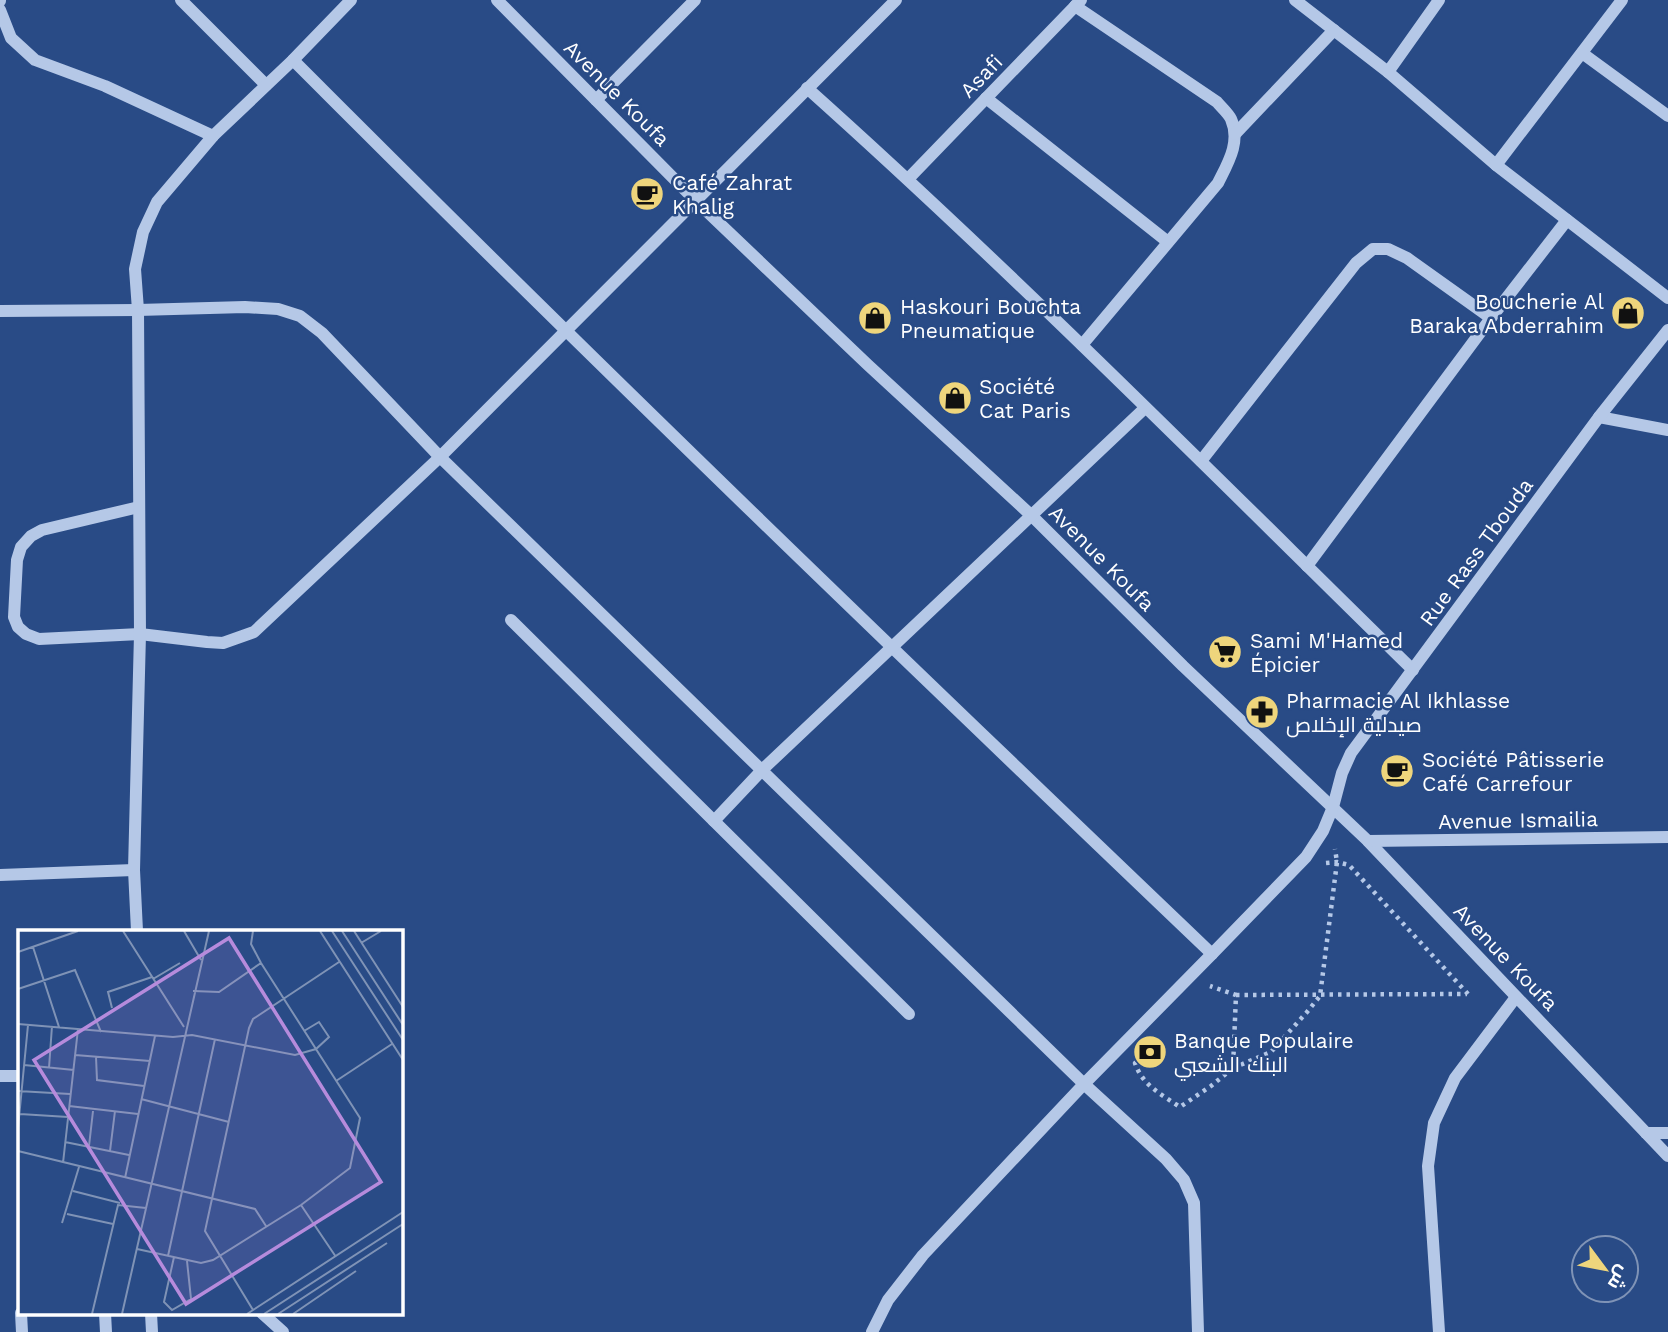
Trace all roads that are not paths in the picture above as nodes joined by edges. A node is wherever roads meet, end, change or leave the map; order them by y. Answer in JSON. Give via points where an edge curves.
{"nodes":[{"id":1,"x":181,"y":0,"type":"edge"},
{"id":2,"x":351,"y":0,"type":"edge"},
{"id":3,"x":497,"y":0,"type":"edge"},
{"id":4,"x":695,"y":0,"type":"edge"},
{"id":5,"x":896,"y":0,"type":"edge"},
{"id":6,"x":1295,"y":0,"type":"edge"},
{"id":7,"x":1439,"y":0,"type":"edge"},
{"id":8,"x":1622,"y":0,"type":"edge"},
{"id":9,"x":1078,"y":3,"type":"edge"},
{"id":10,"x":0,"y":10,"type":"edge"},
{"id":11,"x":1335,"y":30,"type":"junction"},
{"id":12,"x":1582,"y":53,"type":"junction"},
{"id":13,"x":293,"y":60,"type":"junction"},
{"id":14,"x":1388,"y":72,"type":"junction"},
{"id":15,"x":266,"y":85,"type":"junction"},
{"id":16,"x":807,"y":88,"type":"junction"},
{"id":17,"x":986,"y":98,"type":"junction"},
{"id":18,"x":596,"y":100,"type":"junction"},
{"id":19,"x":1668,"y":116,"type":"edge"},
{"id":20,"x":1235,"y":134,"type":"junction"},
{"id":21,"x":213,"y":136,"type":"junction"},
{"id":22,"x":1496,"y":164,"type":"junction"},
{"id":23,"x":908,"y":179,"type":"junction"},
{"id":24,"x":696,"y":201,"type":"junction"},
{"id":25,"x":1567,"y":220,"type":"junction"},
{"id":26,"x":1168,"y":242,"type":"junction"},
{"id":27,"x":1668,"y":298,"type":"edge"},
{"id":28,"x":0,"y":310,"type":"edge"},
{"id":29,"x":138,"y":310,"type":"junction"},
{"id":30,"x":1492,"y":318,"type":"junction"},
{"id":31,"x":567,"y":330,"type":"junction"},
{"id":32,"x":1668,"y":330,"type":"edge"},
{"id":33,"x":1082,"y":345,"type":"junction"},
{"id":34,"x":1145,"y":408,"type":"junction"},
{"id":35,"x":1599,"y":417,"type":"junction"},
{"id":36,"x":1668,"y":430,"type":"edge"},
{"id":37,"x":440,"y":457,"type":"junction"},
{"id":38,"x":1201,"y":461,"type":"junction"},
{"id":39,"x":139,"y":508,"type":"junction"},
{"id":40,"x":1032,"y":516,"type":"junction"},
{"id":41,"x":1307,"y":566,"type":"junction"},
{"id":42,"x":511,"y":620,"type":"dead end"},
{"id":43,"x":140,"y":634,"type":"junction"},
{"id":44,"x":891,"y":647,"type":"junction"},
{"id":45,"x":1413,"y":670,"type":"junction"},
{"id":46,"x":762,"y":770,"type":"junction"},
{"id":47,"x":1333,"y":807,"type":"junction"},
{"id":48,"x":714,"y":821,"type":"junction"},
{"id":49,"x":1668,"y":838,"type":"edge"},
{"id":50,"x":1368,"y":841,"type":"junction"},
{"id":51,"x":134,"y":870,"type":"junction"},
{"id":52,"x":0,"y":875,"type":"edge"},
{"id":53,"x":137,"y":930,"type":"edge"},
{"id":54,"x":1212,"y":954,"type":"junction"},
{"id":55,"x":1516,"y":997,"type":"junction"},
{"id":56,"x":909,"y":1014,"type":"dead end"},
{"id":57,"x":0,"y":1076,"type":"edge"},
{"id":58,"x":18,"y":1076,"type":"edge"},
{"id":59,"x":1084,"y":1084,"type":"junction"},
{"id":60,"x":1646,"y":1133,"type":"junction"},
{"id":61,"x":1668,"y":1133,"type":"edge"},
{"id":62,"x":1668,"y":1156,"type":"edge"},
{"id":63,"x":21,"y":1314,"type":"edge"},
{"id":64,"x":105,"y":1314,"type":"edge"},
{"id":65,"x":151,"y":1314,"type":"edge"},
{"id":66,"x":263,"y":1314,"type":"edge"},
{"id":67,"x":22,"y":1332,"type":"edge"},
{"id":68,"x":106,"y":1332,"type":"edge"},
{"id":69,"x":152,"y":1332,"type":"edge"},
{"id":70,"x":283,"y":1332,"type":"edge"},
{"id":71,"x":872,"y":1332,"type":"edge"},
{"id":72,"x":1198,"y":1332,"type":"edge"},
{"id":73,"x":1439,"y":1332,"type":"edge"}],
"edges":[{"from":1,"to":15,"type":"street"},
{"from":2,"to":13,"type":"street"},
{"from":3,"to":18,"type":"street","name":"Avenue Koufa"},
{"from":4,"to":18,"type":"street"},
{"from":5,"to":16,"type":"street"},
{"from":6,"to":11,"type":"street"},
{"from":7,"to":14,"type":"street"},
{"from":8,"to":12,"type":"street"},
{"from":9,"to":17,"type":"street","name":"Asafi"},
{"from":9,"to":20,"type":"street","via":[[1217,102],[1231,118]]},
{"from":10,"to":21,"type":"street","via":[[11,38],[35,60],[106,86]]},
{"from":11,"to":14,"type":"street"},
{"from":11,"to":20,"type":"street"},
{"from":12,"to":19,"type":"street"},
{"from":12,"to":22,"type":"street"},
{"from":13,"to":15,"type":"street"},
{"from":13,"to":31,"type":"street"},
{"from":14,"to":22,"type":"street"},
{"from":15,"to":21,"type":"street"},
{"from":16,"to":23,"type":"street"},
{"from":16,"to":24,"type":"street"},
{"from":17,"to":23,"type":"street","name":"Asafi"},
{"from":17,"to":26,"type":"street"},
{"from":18,"to":24,"type":"street","name":"Avenue Koufa"},
{"from":20,"to":26,"type":"street","via":[[1233,154],[1218,183]]},
{"from":21,"to":29,"type":"street","via":[[157,202],[143,232],[135,268]]},
{"from":22,"to":25,"type":"street"},
{"from":23,"to":33,"type":"street"},
{"from":24,"to":31,"type":"street"},
{"from":24,"to":40,"type":"street","name":"Avenue Koufa"},
{"from":25,"to":27,"type":"street"},
{"from":25,"to":30,"type":"street"},
{"from":26,"to":33,"type":"street"},
{"from":28,"to":29,"type":"street"},
{"from":29,"to":37,"type":"street","via":[[245,307],[300,316],[322,333]]},
{"from":29,"to":39,"type":"street"},
{"from":30,"to":38,"type":"street","via":[[1407,258],[1388,249],[1373,249],[1356,263]]},
{"from":30,"to":41,"type":"street"},
{"from":31,"to":37,"type":"street"},
{"from":31,"to":44,"type":"street"},
{"from":32,"to":35,"type":"street","name":"Rue Rass Tbouda"},
{"from":33,"to":34,"type":"street"},
{"from":34,"to":38,"type":"street"},
{"from":34,"to":40,"type":"street"},
{"from":35,"to":36,"type":"street"},
{"from":35,"to":45,"type":"street","name":"Rue Rass Tbouda"},
{"from":37,"to":43,"type":"street","via":[[254,632],[223,643]]},
{"from":37,"to":46,"type":"street"},
{"from":38,"to":41,"type":"street"},
{"from":39,"to":43,"type":"street"},
{"from":39,"to":43,"type":"street","via":[[31,536],[17,560],[14,617],[18,627],[39,639]]},
{"from":40,"to":44,"type":"street"},
{"from":40,"to":47,"type":"street","name":"Avenue Koufa"},
{"from":41,"to":45,"type":"street"},
{"from":42,"to":48,"type":"street"},
{"from":43,"to":51,"type":"street"},
{"from":44,"to":46,"type":"street"},
{"from":44,"to":54,"type":"street"},
{"from":45,"to":47,"type":"street","name":"Rue Rass Tbouda","via":[[1351,753]]},
{"from":46,"to":48,"type":"street"},
{"from":46,"to":59,"type":"street"},
{"from":47,"to":50,"type":"street","name":"Avenue Koufa"},
{"from":47,"to":54,"type":"street","name":"Rue Rass Tbouda","via":[[1306,856]]},
{"from":48,"to":56,"type":"street"},
{"from":49,"to":50,"type":"street","name":"Avenue Ismailia"},
{"from":50,"to":55,"type":"street","name":"Avenue Koufa"},
{"from":51,"to":52,"type":"street"},
{"from":51,"to":53,"type":"street"},
{"from":54,"to":59,"type":"street","name":"Rue Rass Tbouda"},
{"from":55,"to":60,"type":"street","name":"Avenue Koufa"},
{"from":55,"to":73,"type":"street","via":[[1455,1078],[1434,1123],[1428,1166]]},
{"from":57,"to":58,"type":"street"},
{"from":59,"to":71,"type":"street","name":"Rue Rass Tbouda","via":[[923,1255],[888,1300]]},
{"from":59,"to":72,"type":"street","via":[[1185,1180],[1194,1203]]},
{"from":60,"to":61,"type":"street"},
{"from":60,"to":62,"type":"street","name":"Avenue Koufa"},
{"from":63,"to":67,"type":"street"},
{"from":64,"to":68,"type":"street"},
{"from":65,"to":69,"type":"street"},
{"from":66,"to":70,"type":"street"}]}
